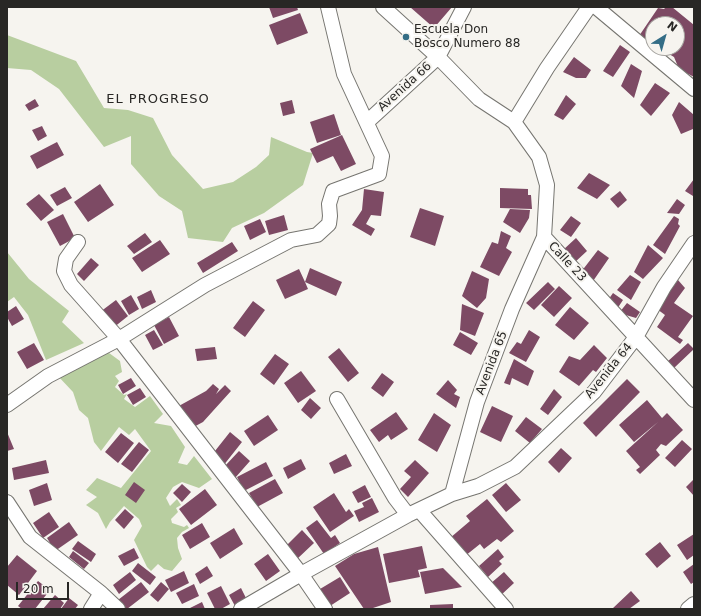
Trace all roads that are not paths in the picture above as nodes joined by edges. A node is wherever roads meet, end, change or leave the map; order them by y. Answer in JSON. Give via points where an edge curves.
{"nodes":[{"id":1,"x":328,"y":7,"type":"edge"},
{"id":2,"x":383,"y":7,"type":"edge"},
{"id":3,"x":464,"y":7,"type":"edge"},
{"id":4,"x":598,"y":9,"type":"edge"},
{"id":5,"x":438,"y":57,"type":"junction"},
{"id":6,"x":694,"y":89,"type":"edge"},
{"id":7,"x":367,"y":122,"type":"junction"},
{"id":8,"x":514,"y":122,"type":"junction"},
{"id":9,"x":544,"y":237,"type":"junction"},
{"id":10,"x":78,"y":242,"type":"dead end"},
{"id":11,"x":694,"y":243,"type":"edge"},
{"id":12,"x":636,"y":337,"type":"junction"},
{"id":13,"x":119,"y":339,"type":"junction"},
{"id":14,"x":337,"y":399,"type":"dead end"},
{"id":15,"x":694,"y":400,"type":"edge"},
{"id":16,"x":7,"y":405,"type":"edge"},
{"id":17,"x":452,"y":494,"type":"junction"},
{"id":18,"x":7,"y":502,"type":"edge"},
{"id":19,"x":414,"y":512,"type":"junction"},
{"id":20,"x":301,"y":574,"type":"junction"},
{"id":21,"x":101,"y":593,"type":"junction"},
{"id":22,"x":694,"y":604,"type":"edge"},
{"id":23,"x":91,"y":609,"type":"edge"},
{"id":24,"x":118,"y":609,"type":"edge"},
{"id":25,"x":241,"y":609,"type":"edge"},
{"id":26,"x":325,"y":609,"type":"edge"},
{"id":27,"x":506,"y":609,"type":"edge"},
{"id":28,"x":688,"y":609,"type":"edge"}],
"edges":[{"from":1,"to":7,"type":"street","via":[[344,74]]},
{"from":2,"to":5,"type":"street","name":"Calle 23"},
{"from":3,"to":5,"type":"street","name":"Avenida 66"},
{"from":4,"to":6,"type":"street"},
{"from":4,"to":8,"type":"street","via":[[547,68]]},
{"from":5,"to":7,"type":"street","name":"Avenida 66"},
{"from":5,"to":8,"type":"street","name":"Calle 23","via":[[479,99]]},
{"from":7,"to":13,"type":"street","via":[[382,156],[379,174],[333,191],[329,204],[329,224],[317,235],[291,240],[242,265]]},
{"from":8,"to":9,"type":"street","name":"Calle 23","via":[[539,157],[547,185]]},
{"from":9,"to":12,"type":"street","name":"Calle 23"},
{"from":9,"to":17,"type":"street","name":"Avenida 65","via":[[512,309],[477,402]]},
{"from":10,"to":13,"type":"street","via":[[66,259],[64,271],[71,285]]},
{"from":11,"to":12,"type":"street","name":"Avenida 64","via":[[664,287]]},
{"from":12,"to":15,"type":"street","name":"Calle 23"},
{"from":12,"to":17,"type":"street","name":"Avenida 64","via":[[594,392],[515,467],[478,486]]},
{"from":13,"to":16,"type":"street","via":[[48,376]]},
{"from":13,"to":20,"type":"street"},
{"from":14,"to":19,"type":"street","via":[[395,498]]},
{"from":17,"to":19,"type":"street","name":"Avenida 64"},
{"from":18,"to":21,"type":"street","via":[[30,537]]},
{"from":19,"to":20,"type":"street","name":"Avenida 64"},
{"from":19,"to":27,"type":"street"},
{"from":20,"to":25,"type":"street","name":"Avenida 64"},
{"from":20,"to":26,"type":"street"},
{"from":21,"to":23,"type":"street"},
{"from":21,"to":24,"type":"street"},
{"from":22,"to":28,"type":"street"}]}
